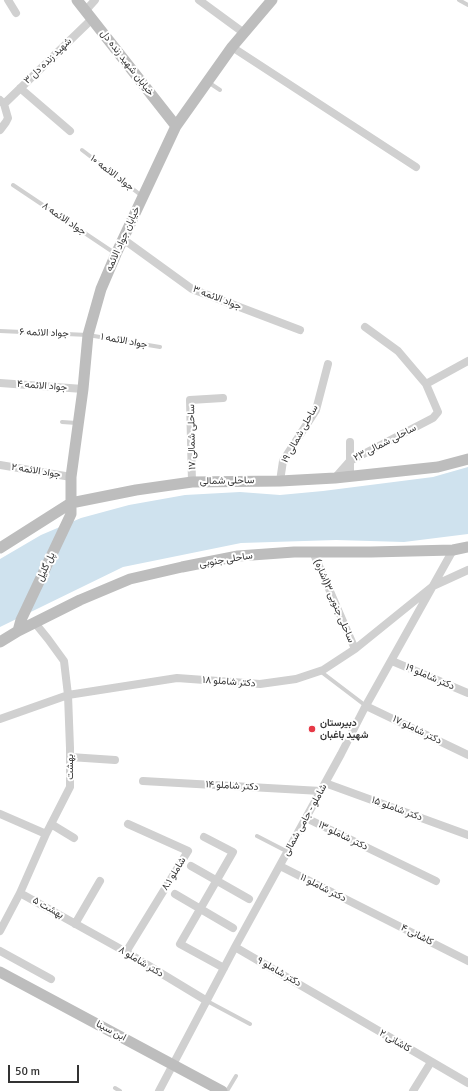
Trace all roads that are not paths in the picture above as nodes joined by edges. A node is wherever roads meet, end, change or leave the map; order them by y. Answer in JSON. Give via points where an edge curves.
{"nodes":[{"id":1,"x":8,"y":0,"type":"edge"},
{"id":2,"x":77,"y":0,"type":"edge"},
{"id":3,"x":95,"y":0,"type":"edge"},
{"id":4,"x":199,"y":0,"type":"edge"},
{"id":5,"x":272,"y":0,"type":"edge"},
{"id":6,"x":459,"y":0,"type":"edge"},
{"id":7,"x":468,"y":5,"type":"edge"},
{"id":8,"x":16,"y":13,"type":"dead end"},
{"id":9,"x":89,"y":14,"type":"junction"},
{"id":10,"x":244,"y":33,"type":"junction"},
{"id":11,"x":232,"y":47,"type":"junction"},
{"id":12,"x":207,"y":82,"type":"junction"},
{"id":13,"x":20,"y":88,"type":"junction"},
{"id":14,"x":220,"y":90,"type":"dead end"},
{"id":15,"x":2,"y":102,"type":"edge"},
{"id":16,"x":176,"y":126,"type":"junction"},
{"id":17,"x":0,"y":130,"type":"edge"},
{"id":18,"x":70,"y":130,"type":"dead end"},
{"id":19,"x":82,"y":150,"type":"dead end"},
{"id":20,"x":416,"y":167,"type":"dead end"},
{"id":21,"x":13,"y":185,"type":"dead end"},
{"id":22,"x":143,"y":196,"type":"junction"},
{"id":23,"x":123,"y":239,"type":"junction"},
{"id":24,"x":116,"y":254,"type":"junction"},
{"id":25,"x":365,"y":327,"type":"dead end"},
{"id":26,"x":300,"y":330,"type":"dead end"},
{"id":27,"x":0,"y":331,"type":"edge"},
{"id":28,"x":88,"y":335,"type":"junction"},
{"id":29,"x":160,"y":347,"type":"dead end"},
{"id":30,"x":468,"y":361,"type":"edge"},
{"id":31,"x":328,"y":364,"type":"dead end"},
{"id":32,"x":0,"y":383,"type":"edge"},
{"id":33,"x":426,"y":384,"type":"junction"},
{"id":34,"x":83,"y":389,"type":"junction"},
{"id":35,"x":223,"y":398,"type":"dead end"},
{"id":36,"x":62,"y":422,"type":"dead end"},
{"id":37,"x":78,"y":424,"type":"junction"},
{"id":38,"x":350,"y":442,"type":"dead end"},
{"id":39,"x":468,"y":458,"type":"edge"},
{"id":40,"x":350,"y":461,"type":"junction"},
{"id":41,"x":0,"y":465,"type":"edge"},
{"id":42,"x":350,"y":476,"type":"junction"},
{"id":43,"x":71,"y":477,"type":"junction"},
{"id":44,"x":335,"y":478,"type":"junction"},
{"id":45,"x":280,"y":481,"type":"junction"},
{"id":46,"x":192,"y":482,"type":"junction"},
{"id":47,"x":71,"y":509,"type":"junction"},
{"id":48,"x":468,"y":547,"type":"edge"},
{"id":49,"x":0,"y":548,"type":"edge"},
{"id":50,"x":453,"y":550,"type":"junction"},
{"id":51,"x":313,"y":552,"type":"junction"},
{"id":52,"x":468,"y":570,"type":"edge"},
{"id":53,"x":433,"y":586,"type":"junction"},
{"id":54,"x":35,"y":622,"type":"junction"},
{"id":55,"x":20,"y":626,"type":"junction"},
{"id":56,"x":0,"y":642,"type":"edge"},
{"id":57,"x":355,"y":649,"type":"junction"},
{"id":58,"x":392,"y":661,"type":"junction"},
{"id":59,"x":320,"y":671,"type":"junction"},
{"id":60,"x":468,"y":693,"type":"edge"},
{"id":61,"x":68,"y":694,"type":"junction"},
{"id":62,"x":366,"y":706,"type":"junction"},
{"id":63,"x":0,"y":719,"type":"edge"},
{"id":64,"x":468,"y":755,"type":"edge"},
{"id":65,"x":70,"y":756,"type":"junction"},
{"id":66,"x":115,"y":760,"type":"dead end"},
{"id":67,"x":143,"y":780,"type":"dead end"},
{"id":68,"x":325,"y":783,"type":"junction"},
{"id":69,"x":321,"y":791,"type":"junction"},
{"id":70,"x":0,"y":814,"type":"edge"},
{"id":71,"x":306,"y":818,"type":"junction"},
{"id":72,"x":51,"y":824,"type":"junction"},
{"id":73,"x":128,"y":824,"type":"dead end"},
{"id":74,"x":46,"y":834,"type":"junction"},
{"id":75,"x":468,"y":835,"type":"edge"},
{"id":76,"x":257,"y":836,"type":"dead end"},
{"id":77,"x":204,"y":837,"type":"dead end"},
{"id":78,"x":74,"y":838,"type":"dead end"},
{"id":79,"x":288,"y":852,"type":"junction"},
{"id":80,"x":191,"y":866,"type":"dead end"},
{"id":81,"x":280,"y":866,"type":"junction"},
{"id":82,"x":217,"y":879,"type":"junction"},
{"id":83,"x":100,"y":881,"type":"dead end"},
{"id":84,"x":436,"y":881,"type":"dead end"},
{"id":85,"x":20,"y":893,"type":"junction"},
{"id":86,"x":175,"y":894,"type":"dead end"},
{"id":87,"x":249,"y":899,"type":"dead end"},
{"id":88,"x":200,"y":908,"type":"junction"},
{"id":89,"x":367,"y":910,"type":"joint"},
{"id":90,"x":76,"y":924,"type":"junction"},
{"id":91,"x":233,"y":928,"type":"dead end"},
{"id":92,"x":0,"y":931,"type":"edge"},
{"id":93,"x":235,"y":947,"type":"junction"},
{"id":94,"x":0,"y":951,"type":"edge"},
{"id":95,"x":126,"y":952,"type":"junction"},
{"id":96,"x":468,"y":961,"type":"edge"},
{"id":97,"x":224,"y":968,"type":"junction"},
{"id":98,"x":0,"y":972,"type":"edge"},
{"id":99,"x":50,"y":979,"type":"dead end"},
{"id":100,"x":322,"y":998,"type":"joint"},
{"id":101,"x":207,"y":1001,"type":"junction"},
{"id":102,"x":250,"y":1024,"type":"dead end"},
{"id":103,"x":431,"y":1062,"type":"junction"},
{"id":104,"x":173,"y":1064,"type":"junction"},
{"id":105,"x":236,"y":1076,"type":"dead end"},
{"id":106,"x":468,"y":1083,"type":"edge"},
{"id":107,"x":115,"y":1088,"type":"dead end"},
{"id":108,"x":120,"y":1091,"type":"edge"},
{"id":109,"x":159,"y":1091,"type":"edge"},
{"id":110,"x":222,"y":1091,"type":"edge"},
{"id":111,"x":227,"y":1091,"type":"edge"},
{"id":112,"x":413,"y":1091,"type":"edge"}],
"edges":[{"from":1,"to":8,"type":"street"},
{"from":2,"to":9,"type":"street","name":"خیابان شهید زنده دل"},
{"from":3,"to":9,"type":"street","name":"شهید زنده دل ۳"},
{"from":4,"to":10,"type":"street"},
{"from":5,"to":10,"type":"street","name":"خیابان جواد الائمه"},
{"from":6,"to":7,"type":"lane"},
{"from":9,"to":13,"type":"street","name":"شهید زنده دل ۳"},
{"from":9,"to":16,"type":"street","name":"خیابان شهید زنده دل"},
{"from":10,"to":11,"type":"street","name":"خیابان جواد الائمه"},
{"from":11,"to":12,"type":"street","name":"خیابان جواد الائمه"},
{"from":11,"to":20,"type":"street"},
{"from":12,"to":14,"type":"lane"},
{"from":12,"to":16,"type":"street","name":"خیابان جواد الائمه"},
{"from":13,"to":15,"type":"street","name":"شهید زنده دل ۳"},
{"from":13,"to":18,"type":"street"},
{"from":15,"to":17,"type":"street","via":[[8,118]]},
{"from":16,"to":22,"type":"street","name":"خیابان جواد الائمه"},
{"from":19,"to":22,"type":"lane","name":"جواد الائمه ۱۰"},
{"from":21,"to":24,"type":"lane","name":"جواد الائمه ۸"},
{"from":22,"to":23,"type":"street","name":"خیابان جواد الائمه"},
{"from":23,"to":24,"type":"street","name":"خیابان جواد الائمه"},
{"from":23,"to":26,"type":"street","name":"جواد الائمه ۳","via":[[192,290]]},
{"from":24,"to":28,"type":"street","name":"خیابان جواد الائمه","via":[[101,290]]},
{"from":25,"to":33,"type":"street","via":[[398,351]]},
{"from":27,"to":28,"type":"lane","name":"جواد الائمه ۶"},
{"from":28,"to":29,"type":"lane","name":"جواد الائمه ۱"},
{"from":28,"to":34,"type":"street","name":"خیابان جواد الائمه"},
{"from":30,"to":33,"type":"street"},
{"from":31,"to":45,"type":"street","name":"ساحلی شمالی ۱۹","via":[[316,410],[283,461]]},
{"from":32,"to":34,"type":"street","name":"جواد الائمه ۴"},
{"from":33,"to":40,"type":"street","name":"ساحلی شمالی ۲۳","via":[[438,412],[433,418]]},
{"from":34,"to":37,"type":"street","name":"خیابان جواد الائمه"},
{"from":35,"to":46,"type":"street","name":"ساحلی شمالی ۱۷","via":[[190,400]]},
{"from":36,"to":37,"type":"lane"},
{"from":37,"to":43,"type":"street","name":"خیابان جواد الائمه"},
{"from":38,"to":40,"type":"street"},
{"from":39,"to":42,"type":"street","name":"ساحلی شمالی","via":[[438,467]]},
{"from":40,"to":42,"type":"street"},
{"from":40,"to":44,"type":"street","name":"ساحلی شمالی ۲۳"},
{"from":41,"to":43,"type":"street","name":"جواد الائمه ۲"},
{"from":42,"to":44,"type":"street","name":"ساحلی شمالی"},
{"from":43,"to":47,"type":"street","name":"خیابان جواد الائمه"},
{"from":44,"to":45,"type":"street","name":"ساحلی شمالی"},
{"from":45,"to":46,"type":"street","name":"ساحلی شمالی"},
{"from":46,"to":47,"type":"street","name":"ساحلی شمالی","via":[[136,490]]},
{"from":47,"to":49,"type":"street","name":"ساحلی شمالی"},
{"from":47,"to":55,"type":"street","name":"پل گلیل"},
{"from":48,"to":50,"type":"street","name":"ساحلی جنوبی"},
{"from":50,"to":51,"type":"street","name":"ساحلی جنوبی"},
{"from":50,"to":53,"type":"street","name":"شاملو - جامی شمالی"},
{"from":51,"to":54,"type":"street","name":"ساحلی جنوبی","via":[[238,556],[130,579]]},
{"from":51,"to":57,"type":"street","name":"ساحلی جنوبی ۳(اشاره)"},
{"from":52,"to":53,"type":"street"},
{"from":53,"to":57,"type":"street","name":"دکتر شاملو ۱۸"},
{"from":53,"to":58,"type":"street","name":"شاملو - جامی شمالی"},
{"from":54,"to":55,"type":"street","name":"ساحلی جنوبی"},
{"from":54,"to":61,"type":"street","name":"بهشت","via":[[64,661]]},
{"from":55,"to":56,"type":"street","name":"ساحلی جنوبی"},
{"from":57,"to":59,"type":"street","name":"دکتر شاملو ۱۸"},
{"from":58,"to":60,"type":"street","name":"دکتر شاملو ۱۹"},
{"from":58,"to":62,"type":"street","name":"شاملو - جامی شمالی"},
{"from":59,"to":61,"type":"street","name":"دکتر شاملو ۱۸","via":[[296,680],[260,684],[177,678]]},
{"from":59,"to":62,"type":"lane"},
{"from":61,"to":63,"type":"street","name":"دکتر شاملو ۱۸"},
{"from":61,"to":65,"type":"street","name":"بهشت"},
{"from":62,"to":64,"type":"street","name":"دکتر شاملو ۱۷"},
{"from":62,"to":68,"type":"street","name":"شاملو - جامی شمالی"},
{"from":65,"to":66,"type":"street"},
{"from":65,"to":72,"type":"street","name":"بهشت","via":[[70,787]]},
{"from":67,"to":69,"type":"street","name":"دکتر شاملو ۱۴"},
{"from":68,"to":69,"type":"street","name":"شاملو - جامی شمالی"},
{"from":68,"to":75,"type":"street","name":"دکتر شاملو ۱۵"},
{"from":69,"to":71,"type":"street","name":"شاملو - جامی شمالی"},
{"from":70,"to":74,"type":"street"},
{"from":71,"to":79,"type":"street","name":"شاملو - جامی شمالی"},
{"from":71,"to":84,"type":"street","name":"دکتر شاملو ۱۳"},
{"from":72,"to":74,"type":"street","name":"بهشت"},
{"from":72,"to":78,"type":"street"},
{"from":73,"to":95,"type":"street","name":"شاملو ۸.۱","via":[[188,851]]},
{"from":74,"to":85,"type":"street","name":"بهشت"},
{"from":76,"to":79,"type":"lane"},
{"from":77,"to":82,"type":"street","via":[[233,852]]},
{"from":79,"to":81,"type":"street","name":"شاملو - جامی شمالی"},
{"from":80,"to":82,"type":"street"},
{"from":81,"to":89,"type":"street","name":"دکتر شاملو ۱۱"},
{"from":81,"to":93,"type":"street","name":"شاملو - جامی شمالی"},
{"from":82,"to":87,"type":"street"},
{"from":82,"to":88,"type":"street"},
{"from":83,"to":90,"type":"street"},
{"from":85,"to":90,"type":"street","name":"بهشت ۵"},
{"from":85,"to":92,"type":"street"},
{"from":86,"to":88,"type":"street"},
{"from":88,"to":91,"type":"street"},
{"from":88,"to":97,"type":"street","via":[[180,944]]},
{"from":89,"to":96,"type":"street","name":"کاشانی ۴"},
{"from":90,"to":95,"type":"street","name":"دکتر شاملو ۸"},
{"from":93,"to":97,"type":"street","name":"شاملو - جامی شمالی"},
{"from":93,"to":100,"type":"street","name":"دکتر شاملو ۹"},
{"from":94,"to":99,"type":"street"},
{"from":95,"to":101,"type":"street","name":"دکتر شاملو ۸"},
{"from":97,"to":101,"type":"street","name":"شاملو - جامی شمالی"},
{"from":98,"to":104,"type":"street","name":"ابن سینا"},
{"from":100,"to":103,"type":"street","name":"کاشانی ۲"},
{"from":101,"to":102,"type":"lane"},
{"from":101,"to":104,"type":"street","name":"شاملو - جامی شمالی"},
{"from":103,"to":106,"type":"street","name":"کاشانی ۲"},
{"from":103,"to":112,"type":"street"},
{"from":104,"to":109,"type":"street","name":"شاملو - جامی شمالی"},
{"from":104,"to":110,"type":"street","name":"ابن سینا"},
{"from":105,"to":111,"type":"lane"},
{"from":107,"to":108,"type":"lane"}]}
